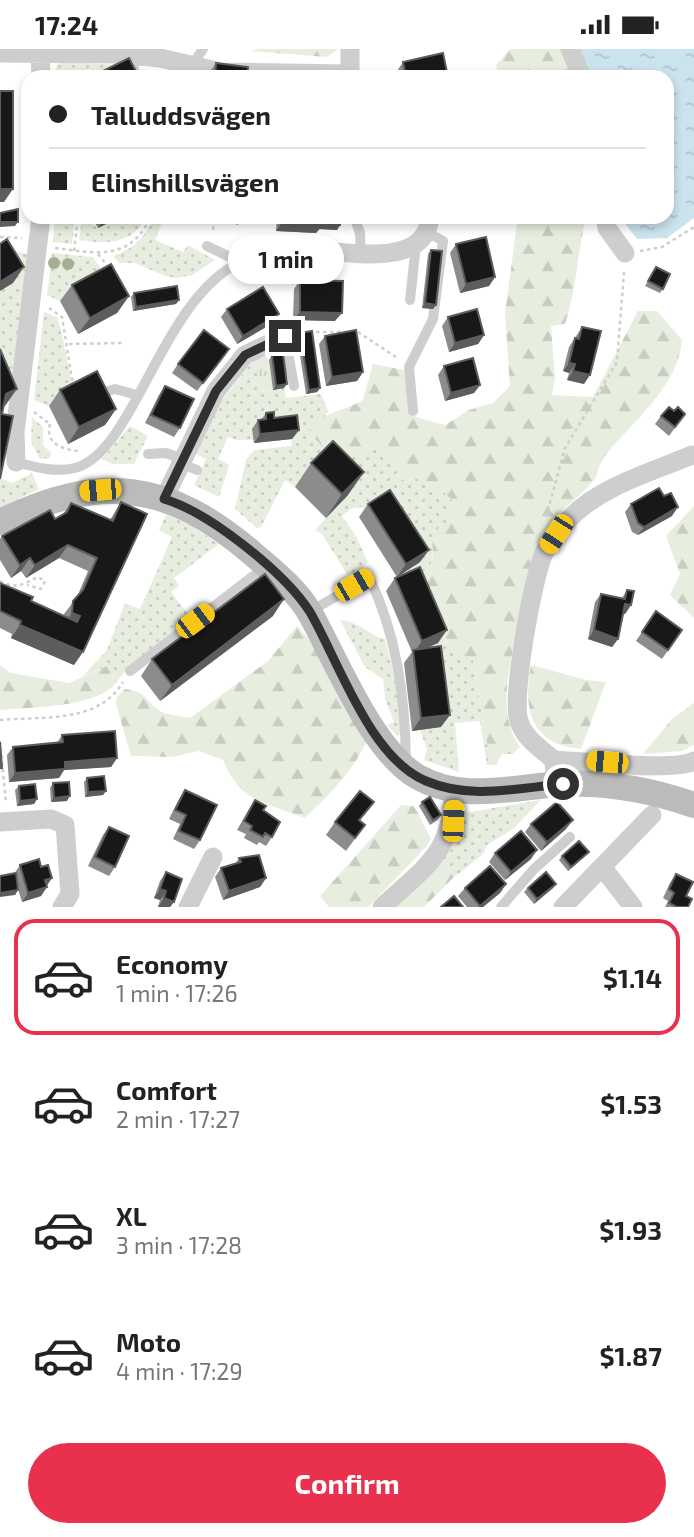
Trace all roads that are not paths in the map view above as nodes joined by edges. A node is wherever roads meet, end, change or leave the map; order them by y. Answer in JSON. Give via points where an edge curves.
{"nodes":[{"id":1,"x":203,"y":49,"type":"edge"},
{"id":2,"x":350,"y":49,"type":"edge"},
{"id":3,"x":570,"y":49,"type":"edge"},
{"id":4,"x":0,"y":53,"type":"edge"},
{"id":5,"x":122,"y":53,"type":"edge"},
{"id":6,"x":40,"y":54,"type":"junction"},
{"id":7,"x":196,"y":59,"type":"dead end"},
{"id":8,"x":41,"y":70,"type":"edge"},
{"id":9,"x":132,"y":70,"type":"edge"},
{"id":10,"x":211,"y":70,"type":"edge"},
{"id":11,"x":350,"y":70,"type":"edge"},
{"id":12,"x":579,"y":70,"type":"edge"},
{"id":13,"x":40,"y":224,"type":"edge"},
{"id":14,"x":356,"y":224,"type":"edge"},
{"id":15,"x":607,"y":224,"type":"edge"},
{"id":16,"x":424,"y":231,"type":"edge"},
{"id":17,"x":206,"y":246,"type":"dead end"},
{"id":18,"x":625,"y":253,"type":"road end"},
{"id":19,"x":361,"y":254,"type":"junction"},
{"id":20,"x":240,"y":262,"type":"junction"},
{"id":21,"x":410,"y":300,"type":"dead end"},
{"id":22,"x":285,"y":336,"type":"joint"},
{"id":23,"x":294,"y":386,"type":"dead end"},
{"id":24,"x":98,"y":394,"type":"edge"},
{"id":25,"x":137,"y":395,"type":"junction"},
{"id":26,"x":414,"y":411,"type":"dead end"},
{"id":27,"x":148,"y":454,"type":"dead end"},
{"id":28,"x":692,"y":455,"type":"dead end"},
{"id":29,"x":16,"y":462,"type":"joint"},
{"id":30,"x":186,"y":464,"type":"junction"},
{"id":31,"x":164,"y":499,"type":"junction"},
{"id":32,"x":0,"y":522,"type":"edge"},
{"id":33,"x":266,"y":566,"type":"junction"},
{"id":34,"x":309,"y":612,"type":"junction"},
{"id":35,"x":130,"y":671,"type":"road end"},
{"id":36,"x":694,"y":761,"type":"edge"},
{"id":37,"x":407,"y":769,"type":"junction"},
{"id":38,"x":554,"y":772,"type":"junction"},
{"id":39,"x":454,"y":789,"type":"junction"},
{"id":40,"x":694,"y":805,"type":"edge"},
{"id":41,"x":652,"y":815,"type":"dead end"},
{"id":42,"x":4,"y":817,"type":"edge"},
{"id":43,"x":570,"y":837,"type":"dead end"},
{"id":44,"x":213,"y":857,"type":"dead end"},
{"id":45,"x":603,"y":868,"type":"junction"},
{"id":46,"x":62,"y":907,"type":"edge"},
{"id":47,"x":188,"y":907,"type":"edge"},
{"id":48,"x":382,"y":907,"type":"edge"},
{"id":49,"x":501,"y":907,"type":"edge"},
{"id":50,"x":564,"y":907,"type":"edge"},
{"id":51,"x":632,"y":907,"type":"edge"}],
"edges":[{"from":1,"to":7,"type":"lane"},
{"from":2,"to":11,"type":"street"},
{"from":3,"to":12,"type":"street"},
{"from":4,"to":6,"type":"street"},
{"from":5,"to":6,"type":"street"},
{"from":5,"to":9,"type":"lane"},
{"from":5,"to":10,"type":"street"},
{"from":6,"to":8,"type":"street"},
{"from":13,"to":29,"type":"street","via":[[15,432]]},
{"from":14,"to":19,"type":"lane"},
{"from":15,"to":18,"type":"street"},
{"from":16,"to":19,"type":"street","via":[[407,250]]},
{"from":16,"to":21,"type":"lane"},
{"from":16,"to":26,"type":"lane","via":[[443,241],[437,304],[409,367]]},
{"from":17,"to":20,"type":"lane"},
{"from":19,"to":20,"type":"street","via":[[289,249]]},
{"from":20,"to":25,"type":"lane","via":[[208,283],[193,300]]},
{"from":22,"to":23,"type":"lane"},
{"from":22,"to":30,"type":"street","via":[[245,355],[232,370],[205,409]]},
{"from":24,"to":25,"type":"lane","via":[[115,389]]},
{"from":25,"to":29,"type":"lane","via":[[122,426],[87,463],[65,470]]},
{"from":27,"to":30,"type":"lane","via":[[166,453]]},
{"from":28,"to":38,"type":"street","via":[[593,500],[571,517],[544,553],[534,586],[517,708],[526,734]]},
{"from":30,"to":31,"type":"street"},
{"from":31,"to":32,"type":"street","via":[[123,491],[80,492],[40,503]]},
{"from":31,"to":33,"type":"street","via":[[206,519]]},
{"from":33,"to":34,"type":"street"},
{"from":33,"to":35,"type":"lane"},
{"from":34,"to":37,"type":"street","via":[[360,706],[389,751]]},
{"from":34,"to":37,"type":"lane","via":[[369,577],[387,615],[394,647],[406,725]]},
{"from":36,"to":38,"type":"street"},
{"from":37,"to":39,"type":"street","via":[[427,782]]},
{"from":38,"to":39,"type":"street","via":[[499,791]]},
{"from":38,"to":40,"type":"street"},
{"from":39,"to":48,"type":"street","via":[[453,821],[441,848]]},
{"from":41,"to":45,"type":"street"},
{"from":42,"to":46,"type":"street","via":[[51,819],[65,825],[70,894]]},
{"from":43,"to":49,"type":"lane"},
{"from":44,"to":47,"type":"street"},
{"from":45,"to":50,"type":"street"},
{"from":45,"to":51,"type":"street"}]}
